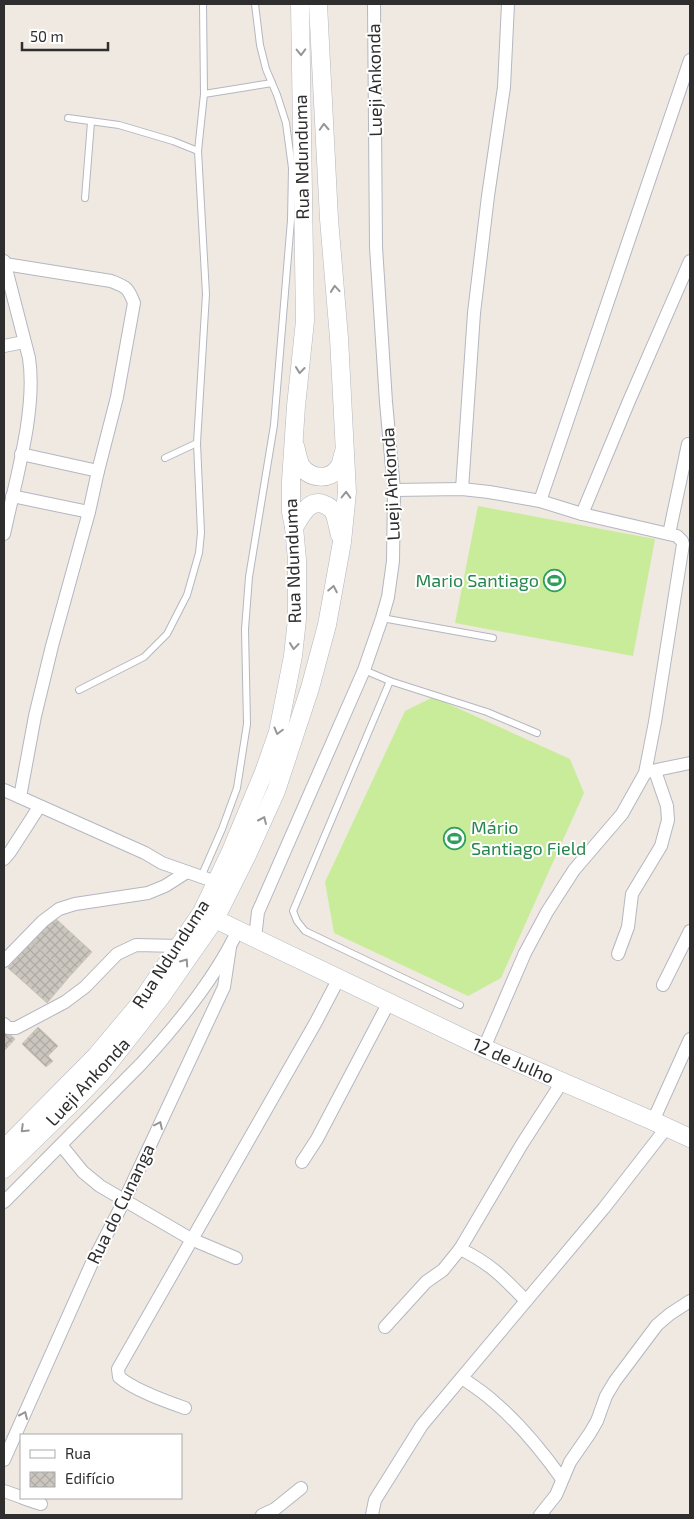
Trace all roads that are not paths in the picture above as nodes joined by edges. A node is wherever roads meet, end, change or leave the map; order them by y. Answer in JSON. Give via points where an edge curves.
{"nodes":[{"id":1,"x":203,"y":4,"type":"edge"},
{"id":2,"x":255,"y":4,"type":"edge"},
{"id":3,"x":300,"y":4,"type":"edge"},
{"id":4,"x":318,"y":4,"type":"edge"},
{"id":5,"x":374,"y":4,"type":"edge"},
{"id":6,"x":508,"y":4,"type":"edge"},
{"id":7,"x":690,"y":60,"type":"edge"},
{"id":8,"x":272,"y":83,"type":"junction"},
{"id":9,"x":204,"y":94,"type":"junction"},
{"id":10,"x":68,"y":118,"type":"dead end"},
{"id":11,"x":91,"y":122,"type":"junction"},
{"id":12,"x":198,"y":151,"type":"junction"},
{"id":13,"x":85,"y":198,"type":"dead end"},
{"id":14,"x":690,"y":261,"type":"edge"},
{"id":15,"x":4,"y":262,"type":"edge"},
{"id":16,"x":339,"y":338,"type":"joint"},
{"id":17,"x":24,"y":342,"type":"junction"},
{"id":18,"x":4,"y":346,"type":"edge"},
{"id":19,"x":197,"y":443,"type":"junction"},
{"id":20,"x":294,"y":444,"type":"junction"},
{"id":21,"x":688,"y":444,"type":"dead end"},
{"id":22,"x":345,"y":447,"type":"junction"},
{"id":23,"x":21,"y":454,"type":"junction"},
{"id":24,"x":165,"y":458,"type":"dead end"},
{"id":25,"x":98,"y":471,"type":"junction"},
{"id":26,"x":462,"y":489,"type":"junction"},
{"id":27,"x":394,"y":490,"type":"junction"},
{"id":28,"x":12,"y":496,"type":"junction"},
{"id":29,"x":540,"y":502,"type":"junction"},
{"id":30,"x":89,"y":512,"type":"junction"},
{"id":31,"x":582,"y":514,"type":"junction"},
{"id":32,"x":294,"y":527,"type":"junction"},
{"id":33,"x":4,"y":534,"type":"edge"},
{"id":34,"x":669,"y":534,"type":"junction"},
{"id":35,"x":342,"y":542,"type":"junction"},
{"id":36,"x":382,"y":618,"type":"junction"},
{"id":37,"x":494,"y":638,"type":"dead end"},
{"id":38,"x":364,"y":670,"type":"junction"},
{"id":39,"x":390,"y":681,"type":"junction"},
{"id":40,"x":79,"y":690,"type":"dead end"},
{"id":41,"x":537,"y":733,"type":"dead end"},
{"id":42,"x":690,"y":763,"type":"edge"},
{"id":43,"x":650,"y":772,"type":"junction"},
{"id":44,"x":4,"y":790,"type":"edge"},
{"id":45,"x":20,"y":797,"type":"junction"},
{"id":46,"x":39,"y":807,"type":"junction"},
{"id":47,"x":4,"y":859,"type":"edge"},
{"id":48,"x":186,"y":872,"type":"junction"},
{"id":49,"x":208,"y":880,"type":"junction"},
{"id":50,"x":215,"y":919,"type":"junction"},
{"id":51,"x":238,"y":930,"type":"junction"},
{"id":52,"x":690,"y":931,"type":"edge"},
{"id":53,"x":255,"y":938,"type":"junction"},
{"id":54,"x":180,"y":946,"type":"junction"},
{"id":55,"x":230,"y":948,"type":"junction"},
{"id":56,"x":618,"y":954,"type":"dead end"},
{"id":57,"x":4,"y":960,"type":"edge"},
{"id":58,"x":338,"y":978,"type":"junction"},
{"id":59,"x":663,"y":985,"type":"dead end"},
{"id":60,"x":389,"y":1002,"type":"junction"},
{"id":61,"x":460,"y":1005,"type":"dead end"},
{"id":62,"x":4,"y":1024,"type":"edge"},
{"id":63,"x":690,"y":1039,"type":"edge"},
{"id":64,"x":484,"y":1048,"type":"junction"},
{"id":65,"x":562,"y":1082,"type":"junction"},
{"id":66,"x":660,"y":1124,"type":"junction"},
{"id":67,"x":690,"y":1138,"type":"edge"},
{"id":68,"x":61,"y":1145,"type":"junction"},
{"id":69,"x":4,"y":1149,"type":"edge"},
{"id":70,"x":302,"y":1162,"type":"dead end"},
{"id":71,"x":4,"y":1169,"type":"edge"},
{"id":72,"x":124,"y":1201,"type":"junction"},
{"id":73,"x":4,"y":1202,"type":"edge"},
{"id":74,"x":191,"y":1240,"type":"junction"},
{"id":75,"x":460,"y":1250,"type":"junction"},
{"id":76,"x":236,"y":1258,"type":"dead end"},
{"id":77,"x":526,"y":1301,"type":"junction"},
{"id":78,"x":690,"y":1301,"type":"edge"},
{"id":79,"x":385,"y":1327,"type":"dead end"},
{"id":80,"x":462,"y":1378,"type":"junction"},
{"id":81,"x":185,"y":1408,"type":"dead end"},
{"id":82,"x":4,"y":1460,"type":"edge"},
{"id":83,"x":562,"y":1479,"type":"junction"},
{"id":84,"x":301,"y":1488,"type":"dead end"},
{"id":85,"x":4,"y":1491,"type":"edge"},
{"id":86,"x":20,"y":1496,"type":"edge"},
{"id":87,"x":26,"y":1499,"type":"edge"},
{"id":88,"x":41,"y":1506,"type":"edge"},
{"id":89,"x":262,"y":1515,"type":"edge"},
{"id":90,"x":372,"y":1515,"type":"edge"},
{"id":91,"x":540,"y":1515,"type":"edge"}],
"edges":[{"from":1,"to":9,"type":"lane"},
{"from":2,"to":8,"type":"lane","via":[[260,45]]},
{"from":3,"to":20,"type":"main road","name":"Rua Ndunduma","one_way":true,"via":[[305,321]]},
{"from":16,"to":4,"type":"main road","name":"Rua Ndunduma","one_way":true,"via":[[329,219]]},
{"from":5,"to":27,"type":"street","name":"Lueji Ankonda","via":[[376,247]]},
{"from":6,"to":26,"type":"street","via":[[504,88],[474,313]]},
{"from":7,"to":29,"type":"street"},
{"from":8,"to":9,"type":"lane"},
{"from":8,"to":49,"type":"lane","via":[[286,123],[292,168],[283,327],[274,426],[249,577],[247,724],[237,788]]},
{"from":9,"to":12,"type":"lane"},
{"from":10,"to":11,"type":"lane"},
{"from":11,"to":12,"type":"lane","via":[[119,125]]},
{"from":11,"to":13,"type":"lane"},
{"from":12,"to":19,"type":"lane","via":[[206,294]]},
{"from":14,"to":31,"type":"street"},
{"from":15,"to":17,"type":"street"},
{"from":15,"to":25,"type":"street","via":[[111,281],[130,291],[134,303]]},
{"from":16,"to":22,"type":"main road","name":"Lueji Ankonda"},
{"from":17,"to":18,"type":"street"},
{"from":17,"to":23,"type":"street","via":[[31,373]]},
{"from":19,"to":24,"type":"lane"},
{"from":19,"to":40,"type":"lane","via":[[199,553],[179,613],[168,634],[144,657]]},
{"from":20,"to":22,"type":"main road","via":[[301,466],[319,478],[330,475],[339,467]]},
{"from":20,"to":32,"type":"main road","name":"Rua Ndunduma","via":[[291,481]]},
{"from":21,"to":34,"type":"street"},
{"from":35,"to":22,"type":"main road","name":"Lueji Ankonda","one_way":true,"via":[[347,492]]},
{"from":23,"to":25,"type":"street"},
{"from":23,"to":28,"type":"street"},
{"from":25,"to":30,"type":"street"},
{"from":26,"to":27,"type":"street"},
{"from":26,"to":29,"type":"street"},
{"from":27,"to":36,"type":"street","name":"Lueji Ankonda","via":[[393,561]]},
{"from":28,"to":30,"type":"street"},
{"from":28,"to":33,"type":"street"},
{"from":29,"to":31,"type":"street"},
{"from":30,"to":45,"type":"street","via":[[35,716]]},
{"from":31,"to":34,"type":"street"},
{"from":32,"to":35,"type":"main road","via":[[311,504],[320,503],[329,506],[334,513]]},
{"from":32,"to":49,"type":"main road","name":"Rua Ndunduma","one_way":true,"via":[[297,619],[278,732],[235,842]]},
{"from":34,"to":43,"type":"street","via":[[680,538],[683,544]]},
{"from":50,"to":35,"type":"main road","name":"Lueji Ankonda","one_way":true,"via":[[276,791],[327,626]]},
{"from":36,"to":37,"type":"lane"},
{"from":36,"to":38,"type":"street","name":"Lueji Ankonda"},
{"from":38,"to":39,"type":"lane"},
{"from":38,"to":53,"type":"street","name":"Lueji Ankonda","via":[[258,912]]},
{"from":39,"to":41,"type":"lane","via":[[487,712]]},
{"from":39,"to":61,"type":"lane","via":[[293,912],[305,931]]},
{"from":42,"to":43,"type":"street"},
{"from":43,"to":56,"type":"street","via":[[667,806],[668,820],[661,846],[632,894],[628,927]]},
{"from":43,"to":64,"type":"street","via":[[622,814],[574,870],[547,912],[525,953]]},
{"from":44,"to":45,"type":"street"},
{"from":45,"to":46,"type":"street"},
{"from":46,"to":47,"type":"street"},
{"from":46,"to":48,"type":"street"},
{"from":48,"to":49,"type":"street"},
{"from":48,"to":57,"type":"street","via":[[148,893],[58,909]]},
{"from":49,"to":54,"type":"main road","name":"Rua Ndunduma","via":[[202,912]]},
{"from":50,"to":51,"type":"main road","name":"12 de Julho"},
{"from":71,"to":50,"type":"main road","name":"Lueji Ankonda","one_way":true,"via":[[101,1073],[160,998]]},
{"from":51,"to":53,"type":"main road","name":"12 de Julho"},
{"from":51,"to":55,"type":"street"},
{"from":52,"to":59,"type":"street"},
{"from":53,"to":58,"type":"main road","name":"12 de Julho"},
{"from":54,"to":62,"type":"street","via":[[136,945],[117,954],[85,987],[65,1002],[16,1028],[8,1028]]},
{"from":54,"to":69,"type":"main road","name":"Rua Ndunduma","one_way":true,"via":[[138,1006],[96,1056]]},
{"from":55,"to":68,"type":"street","name":"Lueji Ankonda","via":[[162,1042]]},
{"from":72,"to":55,"type":"street","name":"Rua do Cunanga","one_way":true,"via":[[224,987]]},
{"from":58,"to":60,"type":"main road","name":"12 de Julho"},
{"from":58,"to":74,"type":"street"},
{"from":60,"to":64,"type":"main road","name":"12 de Julho"},
{"from":60,"to":70,"type":"street"},
{"from":63,"to":66,"type":"street"},
{"from":64,"to":65,"type":"main road","name":"12 de Julho"},
{"from":65,"to":66,"type":"main road","name":"12 de Julho"},
{"from":65,"to":75,"type":"street"},
{"from":66,"to":67,"type":"main road","name":"12 de Julho"},
{"from":66,"to":77,"type":"street","via":[[604,1208]]},
{"from":68,"to":72,"type":"street","via":[[83,1172]]},
{"from":68,"to":73,"type":"street","name":"Lueji Ankonda"},
{"from":72,"to":74,"type":"street"},
{"from":82,"to":72,"type":"street","name":"Rua do Cunanga","one_way":true,"via":[[90,1265]]},
{"from":74,"to":76,"type":"street"},
{"from":74,"to":81,"type":"street","via":[[118,1369],[124,1382]]},
{"from":75,"to":77,"type":"street","via":[[497,1271]]},
{"from":75,"to":79,"type":"street"},
{"from":77,"to":80,"type":"street"},
{"from":78,"to":83,"type":"street","via":[[658,1325],[615,1381],[597,1421]]},
{"from":80,"to":83,"type":"street","via":[[492,1400],[522,1429]]},
{"from":80,"to":90,"type":"street","via":[[408,1446],[375,1500]]},
{"from":83,"to":91,"type":"street","via":[[556,1495]]},
{"from":84,"to":89,"type":"street"},
{"from":85,"to":86,"type":"street"},
{"from":87,"to":88,"type":"street"}]}
